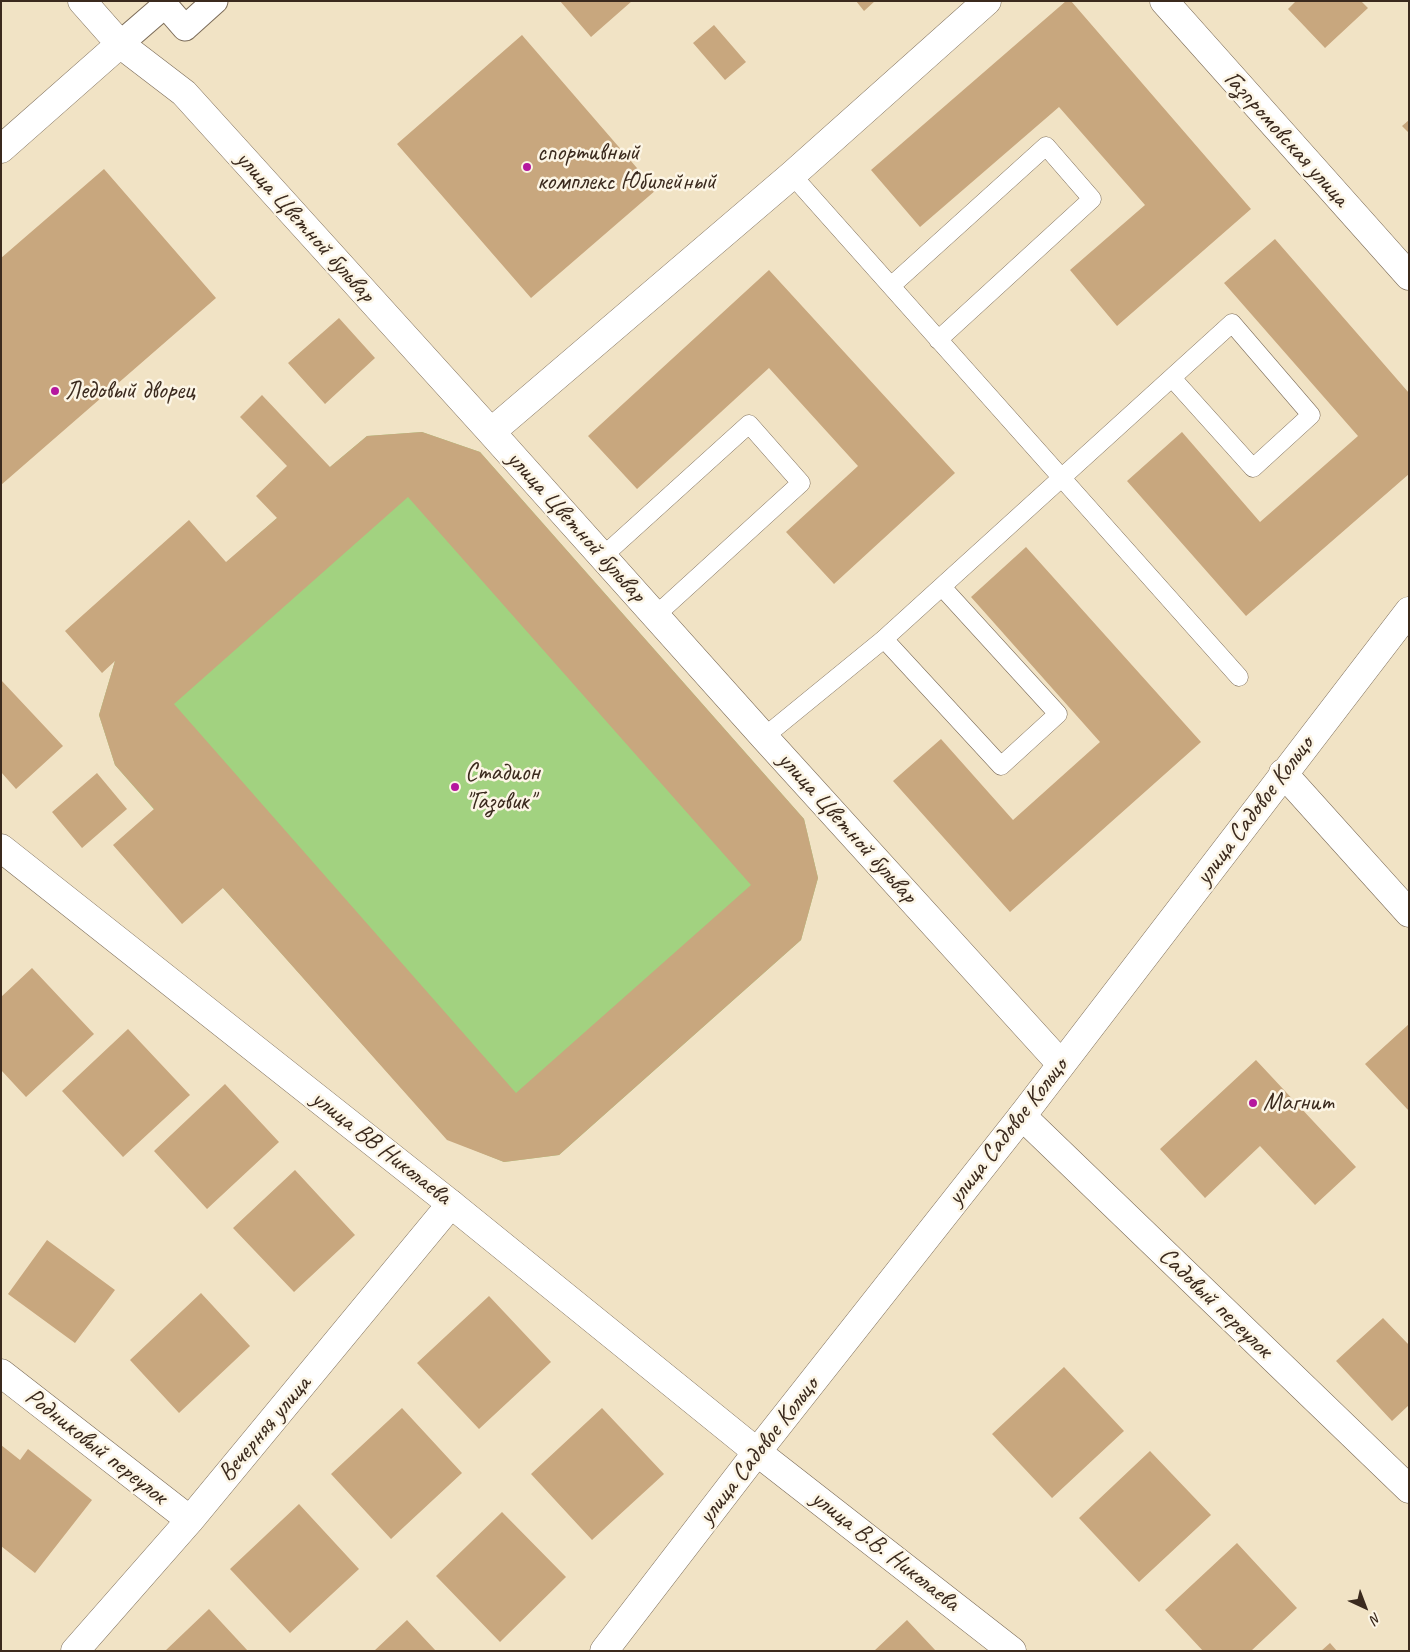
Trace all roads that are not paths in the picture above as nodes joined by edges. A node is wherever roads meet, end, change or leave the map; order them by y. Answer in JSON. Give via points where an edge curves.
{"nodes":[{"id":1,"x":82,"y":1,"type":"edge"},
{"id":2,"x":215,"y":1,"type":"edge"},
{"id":3,"x":987,"y":1,"type":"edge"},
{"id":4,"x":1164,"y":1,"type":"edge"},
{"id":5,"x":165,"y":3,"type":"edge"},
{"id":6,"x":120,"y":44,"type":"junction"},
{"id":7,"x":1,"y":149,"type":"edge"},
{"id":8,"x":792,"y":176,"type":"junction"},
{"id":9,"x":1409,"y":276,"type":"edge"},
{"id":10,"x":891,"y":286,"type":"junction"},
{"id":11,"x":938,"y":340,"type":"junction"},
{"id":12,"x":1172,"y":378,"type":"junction"},
{"id":13,"x":491,"y":432,"type":"junction"},
{"id":14,"x":1061,"y":478,"type":"junction"},
{"id":15,"x":602,"y":557,"type":"junction"},
{"id":16,"x":942,"y":587,"type":"junction"},
{"id":17,"x":1409,"y":611,"type":"edge"},
{"id":18,"x":655,"y":616,"type":"junction"},
{"id":19,"x":884,"y":639,"type":"junction"},
{"id":20,"x":1239,"y":677,"type":"dead end"},
{"id":21,"x":764,"y":737,"type":"junction"},
{"id":22,"x":1283,"y":773,"type":"junction"},
{"id":23,"x":1,"y":848,"type":"edge"},
{"id":24,"x":1409,"y":913,"type":"edge"},
{"id":25,"x":1061,"y":1064,"type":"junction"},
{"id":26,"x":1022,"y":1116,"type":"junction"},
{"id":27,"x":451,"y":1204,"type":"junction"},
{"id":28,"x":1,"y":1373,"type":"edge"},
{"id":29,"x":757,"y":1452,"type":"junction"},
{"id":30,"x":1409,"y":1489,"type":"edge"},
{"id":31,"x":190,"y":1520,"type":"junction"},
{"id":32,"x":75,"y":1651,"type":"edge"},
{"id":33,"x":604,"y":1651,"type":"edge"},
{"id":34,"x":1012,"y":1651,"type":"edge"}],
"edges":[{"from":1,"to":6,"type":"street","name":"улица Цветной бульвар"},
{"from":2,"to":5,"type":"street","via":[[185,28]]},
{"from":3,"to":8,"type":"street"},
{"from":4,"to":9,"type":"street","name":"Газпромовская улица"},
{"from":5,"to":6,"type":"street"},
{"from":6,"to":7,"type":"street"},
{"from":6,"to":13,"type":"street","name":"улица Цветной бульвар","via":[[184,93]]},
{"from":8,"to":10,"type":"lane"},
{"from":8,"to":13,"type":"street"},
{"from":10,"to":11,"type":"lane"},
{"from":10,"to":11,"type":"lane","via":[[1046,146],[1092,199]]},
{"from":11,"to":14,"type":"lane"},
{"from":12,"to":12,"type":"lane","via":[[1232,323],[1311,415],[1253,468]]},
{"from":12,"to":14,"type":"lane"},
{"from":13,"to":15,"type":"street","name":"улица Цветной бульвар"},
{"from":14,"to":16,"type":"lane"},
{"from":14,"to":20,"type":"lane"},
{"from":15,"to":18,"type":"street","name":"улица Цветной бульвар"},
{"from":15,"to":18,"type":"lane","via":[[749,424],[801,483]]},
{"from":16,"to":19,"type":"lane"},
{"from":16,"to":19,"type":"lane","via":[[1058,714],[1001,766]]},
{"from":17,"to":22,"type":"street","name":"улица Садовое Кольцо"},
{"from":18,"to":21,"type":"street","name":"улица Цветной бульвар"},
{"from":19,"to":21,"type":"lane"},
{"from":21,"to":25,"type":"street","name":"улица Цветной бульвар"},
{"from":22,"to":24,"type":"street"},
{"from":22,"to":25,"type":"street","name":"улица Садовое Кольцо"},
{"from":23,"to":27,"type":"street","name":"улица ВВ Николаева"},
{"from":25,"to":26,"type":"street","name":"улица Садовое Кольцо"},
{"from":26,"to":29,"type":"street","name":"улица Садовое Кольцо"},
{"from":26,"to":30,"type":"street","name":"Садовый переулок"},
{"from":27,"to":29,"type":"street","name":"улица ВВ Николаева"},
{"from":27,"to":31,"type":"street","name":"Вечерняя улица"},
{"from":28,"to":31,"type":"street","name":"Родниковый переулок"},
{"from":29,"to":33,"type":"street","name":"улица Садовое Кольцо"},
{"from":29,"to":34,"type":"street","name":"улица В.В. Николаева"},
{"from":31,"to":32,"type":"street","name":"Вечерняя улица"}]}
